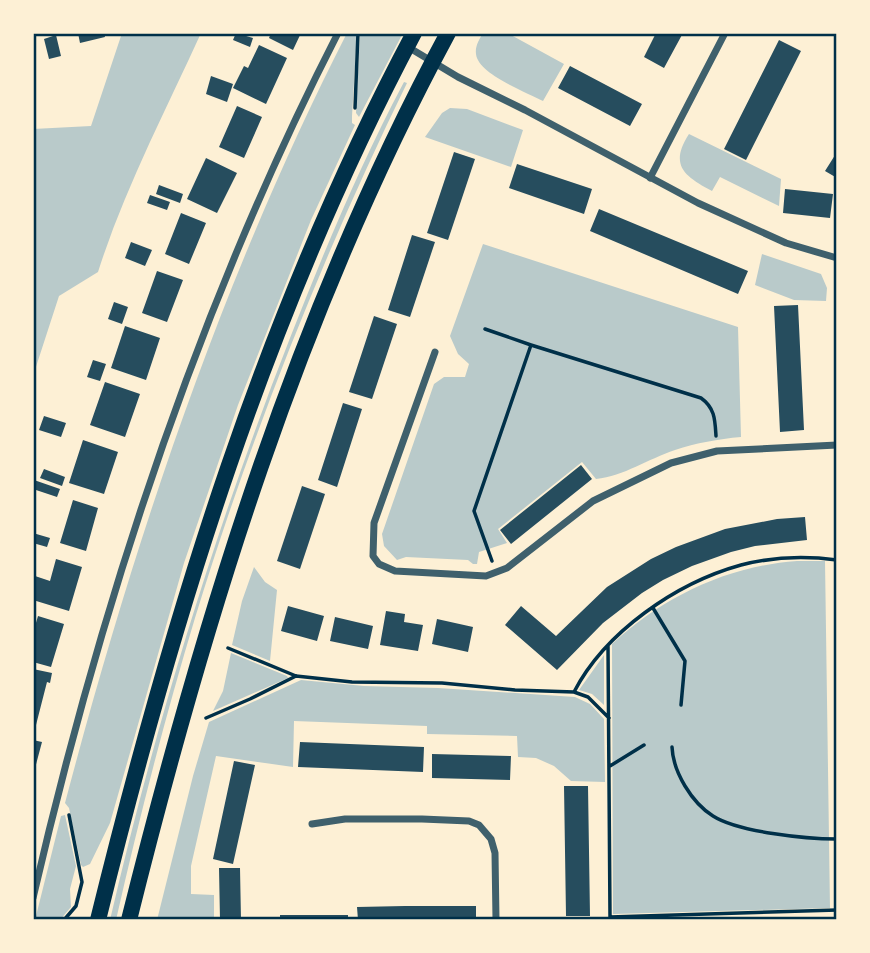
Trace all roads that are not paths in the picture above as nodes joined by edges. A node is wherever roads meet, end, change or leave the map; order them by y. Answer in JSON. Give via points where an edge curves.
{"nodes":[{"id":1,"x":338,"y":33,"type":"edge"},
{"id":2,"x":449,"y":33,"type":"edge"},
{"id":3,"x":725,"y":33,"type":"edge"},
{"id":4,"x":411,"y":40,"type":"edge"},
{"id":5,"x":433,"y":63,"type":"junction"},
{"id":6,"x":650,"y":178,"type":"junction"},
{"id":7,"x":837,"y":258,"type":"edge"},
{"id":8,"x":435,"y":352,"type":"dead end"},
{"id":9,"x":837,"y":444,"type":"edge"},
{"id":10,"x":312,"y":824,"type":"dead end"},
{"id":11,"x":33,"y":898,"type":"edge"},
{"id":12,"x":98,"y":920,"type":"edge"},
{"id":13,"x":129,"y":920,"type":"edge"},
{"id":14,"x":496,"y":920,"type":"edge"}],
"edges":[{"from":1,"to":11,"type":"street","via":[[263,187],[193,363],[120,573]]},
{"from":2,"to":5,"type":"main road"},
{"from":3,"to":6,"type":"street"},
{"from":4,"to":5,"type":"street"},
{"from":4,"to":12,"type":"main road","via":[[340,184],[240,432],[152,710]]},
{"from":5,"to":6,"type":"street"},
{"from":5,"to":13,"type":"main road","via":[[318,312],[266,450],[198,662]]},
{"from":6,"to":7,"type":"street","via":[[758,232]]},
{"from":8,"to":9,"type":"street","via":[[374,523],[373,556],[394,570],[471,576],[497,573],[593,501],[671,463],[717,451]]},
{"from":10,"to":14,"type":"street","via":[[422,819],[479,825],[495,853]]}]}
